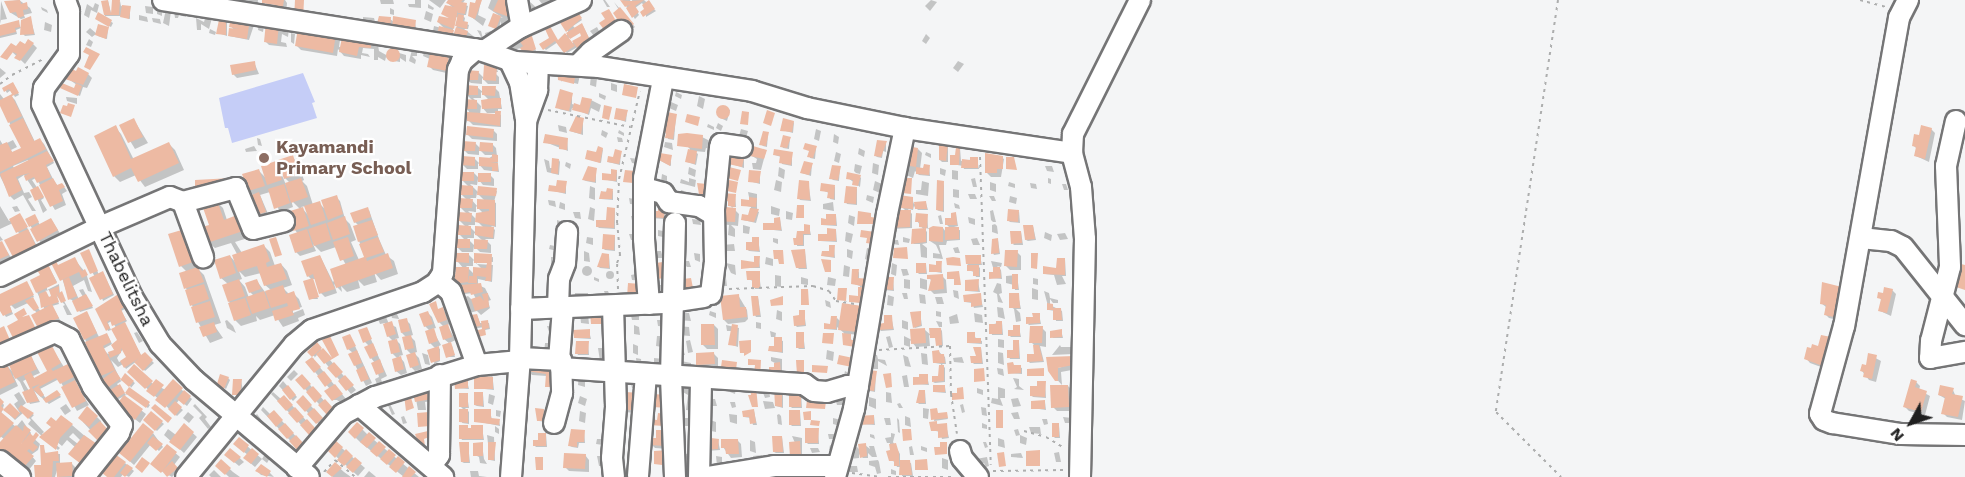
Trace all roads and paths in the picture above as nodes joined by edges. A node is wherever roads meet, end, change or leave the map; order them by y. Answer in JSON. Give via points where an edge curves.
{"nodes":[{"id":1,"x":65,"y":0,"type":"edge"},
{"id":2,"x":163,"y":0,"type":"edge"},
{"id":3,"x":517,"y":0,"type":"edge"},
{"id":4,"x":581,"y":0,"type":"edge"},
{"id":5,"x":1140,"y":0,"type":"edge"},
{"id":6,"x":1558,"y":0,"type":"edge"},
{"id":7,"x":1860,"y":0,"type":"edge"},
{"id":8,"x":1905,"y":5,"type":"edge"},
{"id":9,"x":522,"y":27,"type":"junction"},
{"id":10,"x":621,"y":31,"type":"dead end"},
{"id":11,"x":480,"y":50,"type":"junction"},
{"id":12,"x":46,"y":58,"type":"dead end"},
{"id":13,"x":510,"y":61,"type":"junction"},
{"id":14,"x":538,"y":64,"type":"junction"},
{"id":15,"x":578,"y":65,"type":"junction"},
{"id":16,"x":653,"y":78,"type":"junction"},
{"id":17,"x":0,"y":84,"type":"edge"},
{"id":18,"x":535,"y":99,"type":"junction"},
{"id":19,"x":526,"y":121,"type":"junction"},
{"id":20,"x":1956,"y":121,"type":"dead end"},
{"id":21,"x":630,"y":127,"type":"junction"},
{"id":22,"x":905,"y":128,"type":"junction"},
{"id":23,"x":981,"y":139,"type":"junction"},
{"id":24,"x":742,"y":147,"type":"dead end"},
{"id":25,"x":1072,"y":153,"type":"junction"},
{"id":26,"x":1956,"y":177,"type":"edge"},
{"id":27,"x":644,"y":188,"type":"junction"},
{"id":28,"x":183,"y":202,"type":"junction"},
{"id":29,"x":714,"y":215,"type":"junction"},
{"id":30,"x":284,"y":221,"type":"dead end"},
{"id":31,"x":675,"y":223,"type":"dead end"},
{"id":32,"x":100,"y":227,"type":"junction"},
{"id":33,"x":567,"y":232,"type":"dead end"},
{"id":34,"x":1861,"y":238,"type":"junction"},
{"id":35,"x":202,"y":257,"type":"dead end"},
{"id":36,"x":0,"y":276,"type":"edge"},
{"id":37,"x":438,"y":281,"type":"junction"},
{"id":38,"x":708,"y":296,"type":"junction"},
{"id":39,"x":1945,"y":296,"type":"junction"},
{"id":40,"x":671,"y":301,"type":"junction"},
{"id":41,"x":649,"y":304,"type":"junction"},
{"id":42,"x":615,"y":305,"type":"junction"},
{"id":43,"x":873,"y":306,"type":"junction"},
{"id":44,"x":560,"y":308,"type":"junction"},
{"id":45,"x":521,"y":309,"type":"junction"},
{"id":46,"x":1965,"y":325,"type":"edge"},
{"id":47,"x":865,"y":351,"type":"junction"},
{"id":48,"x":1965,"y":352,"type":"edge"},
{"id":49,"x":0,"y":356,"type":"edge"},
{"id":50,"x":520,"y":359,"type":"junction"},
{"id":51,"x":560,"y":364,"type":"junction"},
{"id":52,"x":477,"y":365,"type":"junction"},
{"id":53,"x":616,"y":371,"type":"junction"},
{"id":54,"x":646,"y":374,"type":"junction"},
{"id":55,"x":440,"y":375,"type":"junction"},
{"id":56,"x":671,"y":376,"type":"junction"},
{"id":57,"x":701,"y":378,"type":"junction"},
{"id":58,"x":858,"y":387,"type":"junction"},
{"id":59,"x":359,"y":405,"type":"junction"},
{"id":60,"x":236,"y":417,"type":"junction"},
{"id":61,"x":554,"y":423,"type":"dead end"},
{"id":62,"x":1024,"y":431,"type":"dead end"},
{"id":63,"x":1965,"y":435,"type":"edge"},
{"id":64,"x":960,"y":452,"type":"joint"},
{"id":65,"x":0,"y":462,"type":"edge"},
{"id":66,"x":1081,"y":466,"type":"edge"},
{"id":67,"x":836,"y":471,"type":"edge"},
{"id":68,"x":303,"y":472,"type":"edge"},
{"id":69,"x":437,"y":472,"type":"edge"},
{"id":70,"x":982,"y":474,"type":"edge"},
{"id":71,"x":642,"y":476,"type":"edge"},
{"id":72,"x":20,"y":477,"type":"edge"},
{"id":73,"x":84,"y":477,"type":"edge"},
{"id":74,"x":186,"y":477,"type":"edge"},
{"id":75,"x":319,"y":477,"type":"edge"},
{"id":76,"x":355,"y":477,"type":"edge"},
{"id":77,"x":511,"y":477,"type":"edge"},
{"id":78,"x":597,"y":477,"type":"edge"},
{"id":79,"x":614,"y":477,"type":"edge"},
{"id":80,"x":675,"y":477,"type":"edge"},
{"id":81,"x":699,"y":477,"type":"edge"},
{"id":82,"x":707,"y":477,"type":"edge"},
{"id":83,"x":879,"y":477,"type":"edge"},
{"id":84,"x":888,"y":477,"type":"edge"},
{"id":85,"x":951,"y":477,"type":"edge"},
{"id":86,"x":1561,"y":477,"type":"edge"}],
"edges":[{"from":1,"to":32,"type":"street","name":"Thabelitsha","via":[[69,11],[69,54],[41,97],[44,113]]},
{"from":2,"to":11,"type":"street"},
{"from":3,"to":9,"type":"street"},
{"from":4,"to":9,"type":"street"},
{"from":5,"to":25,"type":"street","via":[[1074,128]]},
{"from":6,"to":86,"type":"path","via":[[1496,412]]},
{"from":7,"to":8,"type":"path"},
{"from":8,"to":34,"type":"street"},
{"from":9,"to":11,"type":"street"},
{"from":10,"to":15,"type":"street"},
{"from":11,"to":13,"type":"street"},
{"from":11,"to":37,"type":"street","via":[[462,61],[458,70],[442,273]]},
{"from":12,"to":17,"type":"path"},
{"from":13,"to":14,"type":"street"},
{"from":13,"to":19,"type":"street","via":[[520,82]]},
{"from":14,"to":15,"type":"street"},
{"from":14,"to":18,"type":"street"},
{"from":15,"to":16,"type":"street"},
{"from":16,"to":21,"type":"path"},
{"from":16,"to":22,"type":"street","via":[[752,91],[807,108]]},
{"from":16,"to":27,"type":"street","via":[[652,128]]},
{"from":18,"to":19,"type":"street"},
{"from":18,"to":21,"type":"path","via":[[546,109]]},
{"from":19,"to":45,"type":"street"},
{"from":20,"to":26,"type":"street","via":[[1950,135]]},
{"from":21,"to":42,"type":"path","via":[[619,179]]},
{"from":22,"to":23,"type":"street"},
{"from":22,"to":43,"type":"street"},
{"from":23,"to":25,"type":"street"},
{"from":23,"to":70,"type":"path","via":[[984,329],[990,374]]},
{"from":24,"to":29,"type":"street","via":[[721,144]]},
{"from":25,"to":66,"type":"street","via":[[1081,187],[1085,238]]},
{"from":26,"to":39,"type":"street"},
{"from":27,"to":29,"type":"street","via":[[663,194],[669,202],[699,206]]},
{"from":27,"to":41,"type":"street"},
{"from":28,"to":30,"type":"street","via":[[236,188],[253,229]]},
{"from":28,"to":32,"type":"street","via":[[171,197]]},
{"from":28,"to":35,"type":"street"},
{"from":29,"to":38,"type":"street","via":[[715,263]]},
{"from":31,"to":40,"type":"street"},
{"from":32,"to":36,"type":"street"},
{"from":32,"to":60,"type":"street","name":"Thabelitsha","via":[[148,327],[194,380]]},
{"from":33,"to":44,"type":"street","via":[[565,263],[559,279]]},
{"from":34,"to":39,"type":"street","via":[[1891,241],[1903,247]]},
{"from":34,"to":63,"type":"street","via":[[1844,326],[1820,414],[1832,423],[1901,434]]},
{"from":37,"to":52,"type":"street","via":[[451,292]]},
{"from":37,"to":60,"type":"street","via":[[423,292],[312,330],[294,345]]},
{"from":38,"to":40,"type":"street"},
{"from":38,"to":43,"type":"path","via":[[723,289],[813,286],[829,291],[836,301]]},
{"from":39,"to":46,"type":"street"},
{"from":39,"to":48,"type":"street","via":[[1931,341],[1930,358]]},
{"from":40,"to":41,"type":"street"},
{"from":40,"to":56,"type":"street"},
{"from":41,"to":42,"type":"street"},
{"from":42,"to":44,"type":"street"},
{"from":42,"to":53,"type":"street"},
{"from":43,"to":47,"type":"street"},
{"from":44,"to":45,"type":"street"},
{"from":44,"to":51,"type":"street"},
{"from":45,"to":50,"type":"street"},
{"from":47,"to":58,"type":"street"},
{"from":47,"to":64,"type":"path","via":[[950,346],[951,394]]},
{"from":49,"to":73,"type":"street","via":[[55,332],[69,339],[93,387],[122,425]]},
{"from":50,"to":51,"type":"street"},
{"from":50,"to":52,"type":"street"},
{"from":50,"to":77,"type":"street"},
{"from":51,"to":53,"type":"street"},
{"from":51,"to":61,"type":"street","via":[[562,393]]},
{"from":52,"to":55,"type":"street"},
{"from":53,"to":54,"type":"street"},
{"from":53,"to":79,"type":"street"},
{"from":54,"to":56,"type":"street"},
{"from":54,"to":71,"type":"street"},
{"from":55,"to":59,"type":"street"},
{"from":55,"to":69,"type":"street"},
{"from":56,"to":57,"type":"street"},
{"from":56,"to":80,"type":"street"},
{"from":57,"to":58,"type":"street","via":[[804,384],[814,391],[826,392]]},
{"from":57,"to":81,"type":"street"},
{"from":58,"to":67,"type":"street"},
{"from":59,"to":68,"type":"street","via":[[343,414]]},
{"from":59,"to":69,"type":"street"},
{"from":60,"to":68,"type":"street","name":"Thabelitsha"},
{"from":60,"to":74,"type":"street"},
{"from":62,"to":66,"type":"path","via":[[1046,437]]},
{"from":64,"to":70,"type":"street"},
{"from":65,"to":72,"type":"street"},
{"from":66,"to":70,"type":"path"},
{"from":67,"to":82,"type":"street","via":[[774,466]]},
{"from":67,"to":83,"type":"path"},
{"from":71,"to":79,"type":"street"},
{"from":75,"to":76,"type":"path","via":[[335,460]]},
{"from":78,"to":79,"type":"street"},
{"from":84,"to":85,"type":"path"}]}
